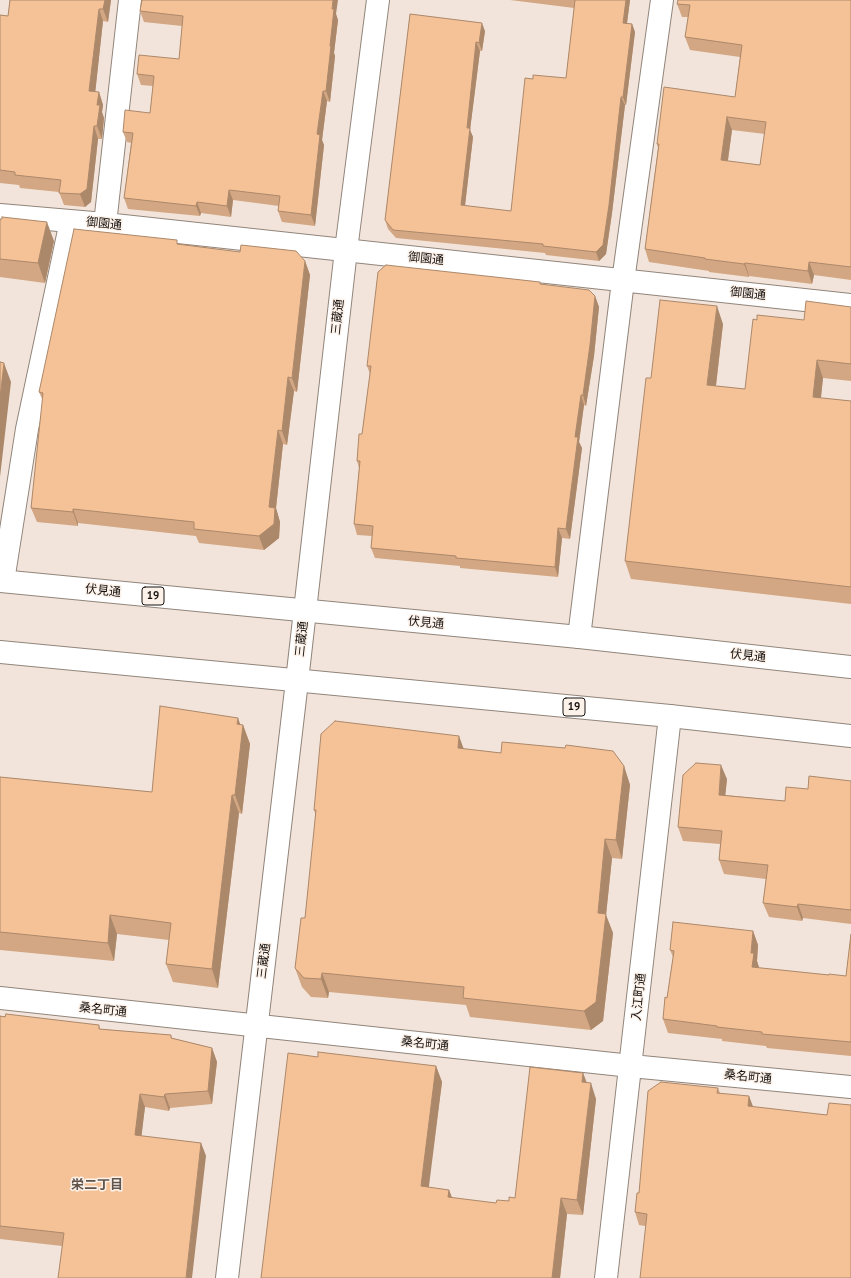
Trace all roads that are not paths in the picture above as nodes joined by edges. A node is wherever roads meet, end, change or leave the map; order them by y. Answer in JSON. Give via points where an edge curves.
{"nodes":[{"id":1,"x":130,"y":0,"type":"edge"},
{"id":2,"x":378,"y":0,"type":"edge"},
{"id":3,"x":662,"y":0,"type":"edge"},
{"id":4,"x":0,"y":214,"type":"edge"},
{"id":5,"x":71,"y":221,"type":"junction"},
{"id":6,"x":105,"y":224,"type":"junction"},
{"id":7,"x":346,"y":250,"type":"junction"},
{"id":8,"x":623,"y":281,"type":"junction"},
{"id":9,"x":851,"y":305,"type":"edge"},
{"id":10,"x":1,"y":581,"type":"edge"},
{"id":11,"x":305,"y":611,"type":"junction"},
{"id":12,"x":579,"y":637,"type":"junction"},
{"id":13,"x":0,"y":652,"type":"edge"},
{"id":14,"x":851,"y":667,"type":"edge"},
{"id":15,"x":297,"y":681,"type":"junction"},
{"id":16,"x":670,"y":716,"type":"junction"},
{"id":17,"x":851,"y":736,"type":"edge"},
{"id":18,"x":0,"y":998,"type":"edge"},
{"id":19,"x":256,"y":1027,"type":"junction"},
{"id":20,"x":631,"y":1066,"type":"junction"},
{"id":21,"x":851,"y":1087,"type":"edge"},
{"id":22,"x":227,"y":1278,"type":"edge"},
{"id":23,"x":606,"y":1278,"type":"edge"}],
"edges":[{"from":1,"to":6,"type":"main road"},
{"from":2,"to":7,"type":"main road","name":"三蔵通"},
{"from":3,"to":8,"type":"main road"},
{"from":4,"to":5,"type":"main road","name":"御園通"},
{"from":5,"to":6,"type":"main road","name":"御園通"},
{"from":5,"to":10,"type":"main road","via":[[27,428]]},
{"from":6,"to":7,"type":"main road","name":"御園通"},
{"from":7,"to":8,"type":"main road","name":"御園通"},
{"from":7,"to":11,"type":"main road","name":"三蔵通"},
{"from":8,"to":9,"type":"main road","name":"御園通"},
{"from":8,"to":12,"type":"main road"},
{"from":10,"to":11,"type":"main road","name":"伏見通","number":"19"},
{"from":11,"to":12,"type":"main road","name":"伏見通","number":"19"},
{"from":11,"to":15,"type":"main road","name":"三蔵通"},
{"from":12,"to":14,"type":"main road","name":"伏見通","number":"19"},
{"from":13,"to":15,"type":"main road","number":"19"},
{"from":15,"to":16,"type":"main road","number":"19"},
{"from":15,"to":19,"type":"main road","name":"三蔵通"},
{"from":16,"to":17,"type":"main road","number":"19"},
{"from":16,"to":20,"type":"main road","name":"入江町通"},
{"from":18,"to":19,"type":"main road","name":"桑名町通"},
{"from":19,"to":20,"type":"main road","name":"桑名町通"},
{"from":19,"to":22,"type":"main road","name":"三蔵通"},
{"from":20,"to":21,"type":"main road","name":"桑名町通"},
{"from":20,"to":23,"type":"main road","name":"入江町通"}]}
